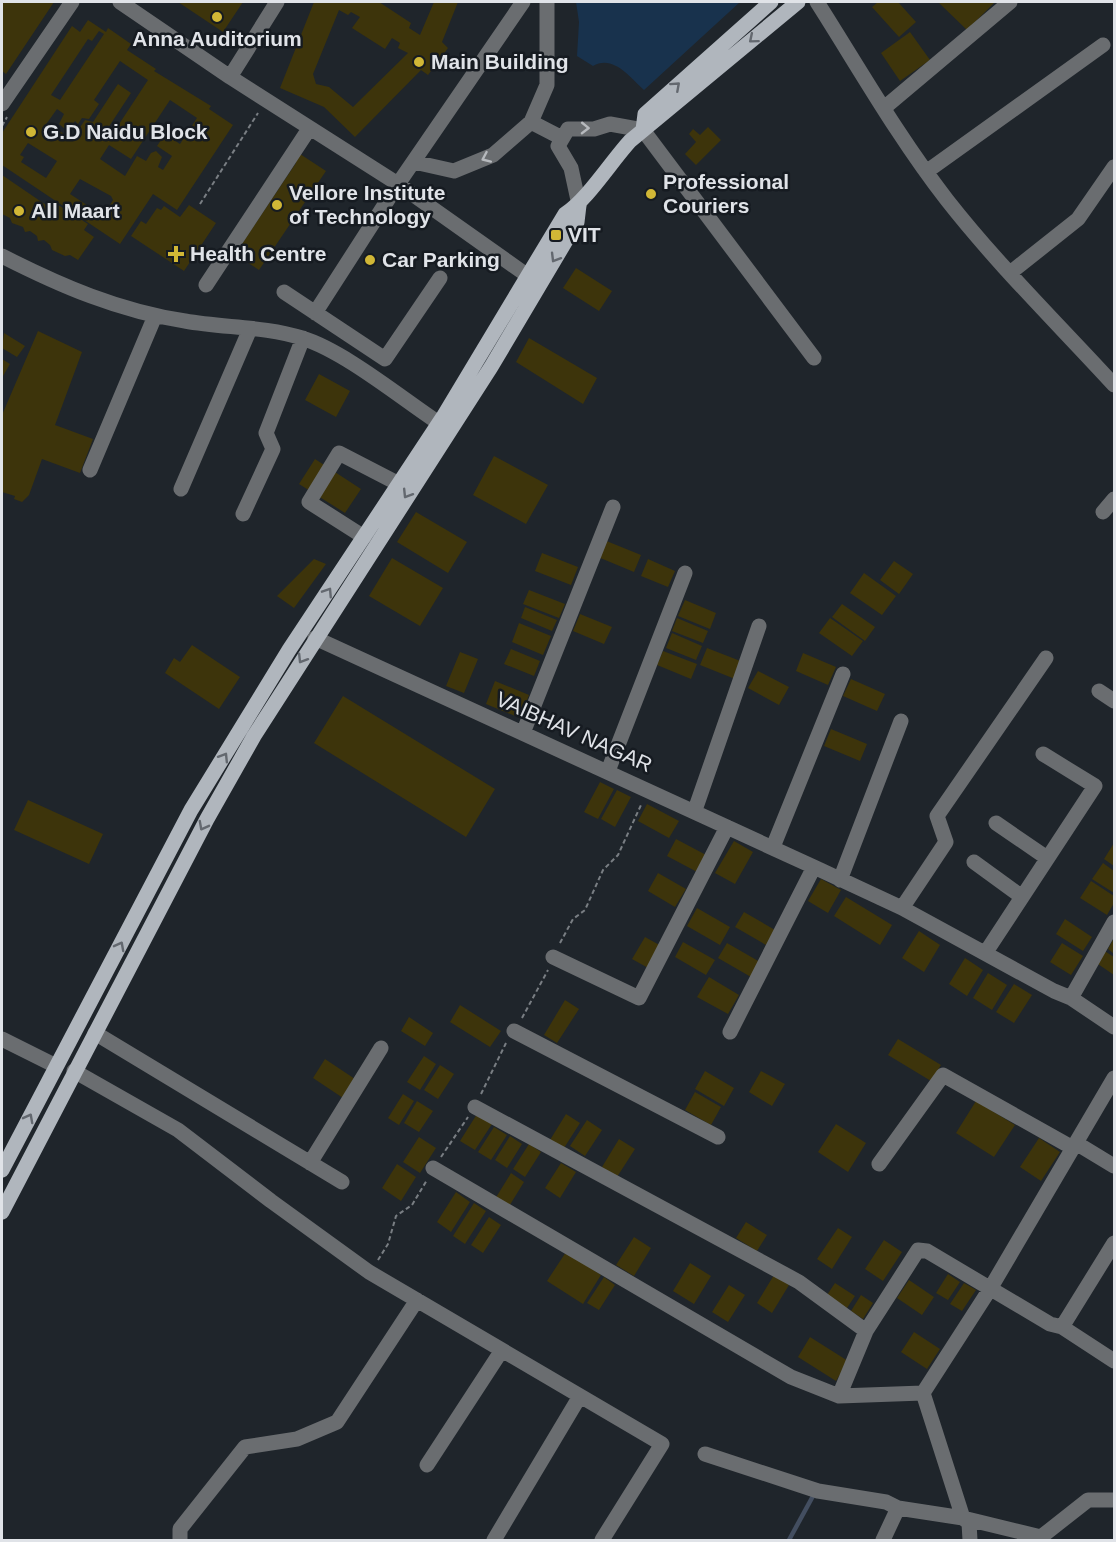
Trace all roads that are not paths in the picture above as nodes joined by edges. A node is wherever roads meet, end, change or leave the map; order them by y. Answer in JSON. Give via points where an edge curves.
{"nodes":[{"id":1,"x":72,"y":2,"type":"edge"},
{"id":2,"x":120,"y":2,"type":"edge"},
{"id":3,"x":277,"y":2,"type":"edge"},
{"id":4,"x":523,"y":2,"type":"edge"},
{"id":5,"x":547,"y":2,"type":"edge"},
{"id":6,"x":771,"y":2,"type":"edge"},
{"id":7,"x":798,"y":2,"type":"edge"},
{"id":8,"x":817,"y":2,"type":"edge"},
{"id":9,"x":1010,"y":2,"type":"edge"},
{"id":10,"x":1103,"y":45,"type":"dead end"},
{"id":11,"x":230,"y":76,"type":"junction"},
{"id":12,"x":2,"y":105,"type":"edge"},
{"id":13,"x":884,"y":108,"type":"junction"},
{"id":14,"x":531,"y":122,"type":"junction"},
{"id":15,"x":309,"y":129,"type":"junction"},
{"id":16,"x":643,"y":130,"type":"junction"},
{"id":17,"x":562,"y":138,"type":"junction"},
{"id":18,"x":414,"y":162,"type":"junction"},
{"id":19,"x":1114,"y":168,"type":"edge"},
{"id":20,"x":926,"y":172,"type":"junction"},
{"id":21,"x":398,"y":184,"type":"junction"},
{"id":22,"x":579,"y":206,"type":"junction"},
{"id":23,"x":2,"y":256,"type":"edge"},
{"id":24,"x":1010,"y":273,"type":"junction"},
{"id":25,"x":528,"y":276,"type":"junction"},
{"id":26,"x":440,"y":278,"type":"dead end"},
{"id":27,"x":206,"y":285,"type":"dead end"},
{"id":28,"x":284,"y":292,"type":"dead end"},
{"id":29,"x":315,"y":312,"type":"junction"},
{"id":30,"x":155,"y":316,"type":"junction"},
{"id":31,"x":250,"y":328,"type":"junction"},
{"id":32,"x":303,"y":338,"type":"junction"},
{"id":33,"x":814,"y":357,"type":"dead end"},
{"id":34,"x":1112,"y":378,"type":"edge"},
{"id":35,"x":444,"y":426,"type":"junction"},
{"id":36,"x":90,"y":470,"type":"dead end"},
{"id":37,"x":399,"y":484,"type":"junction"},
{"id":38,"x":181,"y":489,"type":"dead end"},
{"id":39,"x":1114,"y":499,"type":"edge"},
{"id":40,"x":613,"y":507,"type":"dead end"},
{"id":41,"x":1103,"y":512,"type":"dead end"},
{"id":42,"x":243,"y":513,"type":"dead end"},
{"id":43,"x":364,"y":537,"type":"junction"},
{"id":44,"x":685,"y":573,"type":"dead end"},
{"id":45,"x":759,"y":626,"type":"dead end"},
{"id":46,"x":315,"y":638,"type":"junction"},
{"id":47,"x":1046,"y":658,"type":"dead end"},
{"id":48,"x":843,"y":674,"type":"dead end"},
{"id":49,"x":1099,"y":691,"type":"dead end"},
{"id":50,"x":1114,"y":701,"type":"edge"},
{"id":51,"x":901,"y":721,"type":"dead end"},
{"id":52,"x":523,"y":733,"type":"junction"},
{"id":53,"x":1042,"y":754,"type":"dead end"},
{"id":54,"x":608,"y":771,"type":"junction"},
{"id":55,"x":695,"y":810,"type":"junction"},
{"id":56,"x":996,"y":823,"type":"dead end"},
{"id":57,"x":727,"y":827,"type":"junction"},
{"id":58,"x":773,"y":847,"type":"junction"},
{"id":59,"x":1047,"y":858,"type":"junction"},
{"id":60,"x":974,"y":862,"type":"dead end"},
{"id":61,"x":814,"y":867,"type":"junction"},
{"id":62,"x":840,"y":880,"type":"junction"},
{"id":63,"x":1022,"y":897,"type":"junction"},
{"id":64,"x":902,"y":908,"type":"junction"},
{"id":65,"x":1114,"y":922,"type":"edge"},
{"id":66,"x":986,"y":952,"type":"junction"},
{"id":67,"x":553,"y":957,"type":"dead end"},
{"id":68,"x":1071,"y":998,"type":"junction"},
{"id":69,"x":1114,"y":1027,"type":"edge"},
{"id":70,"x":514,"y":1031,"type":"dead end"},
{"id":71,"x":730,"y":1032,"type":"dead end"},
{"id":72,"x":94,"y":1033,"type":"junction"},
{"id":73,"x":2,"y":1039,"type":"edge"},
{"id":74,"x":381,"y":1048,"type":"dead end"},
{"id":75,"x":56,"y":1066,"type":"junction"},
{"id":76,"x":74,"y":1071,"type":"junction"},
{"id":77,"x":1114,"y":1078,"type":"edge"},
{"id":78,"x":475,"y":1107,"type":"dead end"},
{"id":79,"x":718,"y":1137,"type":"dead end"},
{"id":80,"x":1075,"y":1146,"type":"junction"},
{"id":81,"x":310,"y":1163,"type":"junction"},
{"id":82,"x":879,"y":1164,"type":"dead end"},
{"id":83,"x":1114,"y":1166,"type":"edge"},
{"id":84,"x":433,"y":1168,"type":"dead end"},
{"id":85,"x":2,"y":1170,"type":"edge"},
{"id":86,"x":342,"y":1182,"type":"dead end"},
{"id":87,"x":2,"y":1212,"type":"edge"},
{"id":88,"x":1114,"y":1243,"type":"edge"},
{"id":89,"x":990,"y":1289,"type":"junction"},
{"id":90,"x":417,"y":1300,"type":"junction"},
{"id":91,"x":1062,"y":1327,"type":"junction"},
{"id":92,"x":866,"y":1331,"type":"junction"},
{"id":93,"x":502,"y":1350,"type":"junction"},
{"id":94,"x":1114,"y":1361,"type":"edge"},
{"id":95,"x":923,"y":1393,"type":"junction"},
{"id":96,"x":580,"y":1396,"type":"junction"},
{"id":97,"x":839,"y":1396,"type":"junction"},
{"id":98,"x":705,"y":1454,"type":"dead end"},
{"id":99,"x":427,"y":1465,"type":"dead end"},
{"id":100,"x":1114,"y":1500,"type":"edge"},
{"id":101,"x":898,"y":1508,"type":"junction"},
{"id":102,"x":963,"y":1518,"type":"junction"},
{"id":103,"x":1041,"y":1537,"type":"junction"},
{"id":104,"x":180,"y":1540,"type":"edge"},
{"id":105,"x":494,"y":1540,"type":"edge"},
{"id":106,"x":602,"y":1540,"type":"edge"},
{"id":107,"x":882,"y":1540,"type":"edge"},
{"id":108,"x":970,"y":1540,"type":"edge"},
{"id":109,"x":1058,"y":1540,"type":"edge"}],
"edges":[{"from":1,"to":12,"type":"street"},
{"from":2,"to":11,"type":"street"},
{"from":3,"to":11,"type":"street"},
{"from":4,"to":18,"type":"street"},
{"from":5,"to":14,"type":"street","via":[[547,85]]},
{"from":16,"to":6,"type":"main road","one_way":true,"via":[[645,114]]},
{"from":7,"to":16,"type":"main road","one_way":true},
{"from":8,"to":13,"type":"street"},
{"from":9,"to":13,"type":"street"},
{"from":10,"to":20,"type":"street"},
{"from":11,"to":15,"type":"street"},
{"from":13,"to":20,"type":"street"},
{"from":14,"to":17,"type":"street"},
{"from":14,"to":18,"type":"street","one_way":true,"via":[[494,155],[454,171]]},
{"from":15,"to":21,"type":"street"},
{"from":15,"to":27,"type":"street"},
{"from":17,"to":16,"type":"street","one_way":true,"via":[[568,129],[594,129],[610,124]]},
{"from":16,"to":22,"type":"main road","via":[[609,163]]},
{"from":16,"to":33,"type":"street"},
{"from":17,"to":22,"type":"street","via":[[558,146],[570,168]]},
{"from":18,"to":21,"type":"street"},
{"from":19,"to":24,"type":"street","via":[[1078,219]]},
{"from":20,"to":24,"type":"street"},
{"from":21,"to":25,"type":"street"},
{"from":21,"to":29,"type":"street"},
{"from":22,"to":25,"type":"main road","via":[[565,214]]},
{"from":22,"to":35,"type":"main road","one_way":true,"via":[[577,222],[491,367]]},
{"from":23,"to":30,"type":"street","via":[[48,280],[109,304]]},
{"from":24,"to":34,"type":"street"},
{"from":25,"to":35,"type":"main road"},
{"from":26,"to":29,"type":"street","via":[[385,359]]},
{"from":28,"to":29,"type":"street"},
{"from":30,"to":31,"type":"street"},
{"from":30,"to":36,"type":"street"},
{"from":31,"to":32,"type":"street"},
{"from":31,"to":38,"type":"street"},
{"from":32,"to":35,"type":"street","via":[[333,352]]},
{"from":32,"to":42,"type":"street","via":[[266,433],[273,449]]},
{"from":35,"to":37,"type":"main road"},
{"from":35,"to":46,"type":"main road","one_way":true},
{"from":37,"to":43,"type":"main road"},
{"from":37,"to":43,"type":"street","via":[[339,453],[309,502]]},
{"from":39,"to":41,"type":"street"},
{"from":40,"to":52,"type":"street"},
{"from":75,"to":43,"type":"main road","one_way":true,"via":[[191,810]]},
{"from":44,"to":54,"type":"street"},
{"from":45,"to":55,"type":"street"},
{"from":46,"to":52,"type":"street","name":"VAIBHAV NAGAR"},
{"from":46,"to":72,"type":"main road","one_way":true,"via":[[207,819]]},
{"from":47,"to":64,"type":"street","via":[[937,816],[946,842]]},
{"from":48,"to":58,"type":"street"},
{"from":49,"to":50,"type":"street"},
{"from":51,"to":62,"type":"street"},
{"from":52,"to":54,"type":"street","name":"VAIBHAV NAGAR"},
{"from":53,"to":59,"type":"street","via":[[1095,786]]},
{"from":54,"to":55,"type":"street","name":"VAIBHAV NAGAR"},
{"from":55,"to":57,"type":"street","name":"VAIBHAV NAGAR"},
{"from":56,"to":59,"type":"street"},
{"from":57,"to":58,"type":"street","name":"VAIBHAV NAGAR"},
{"from":57,"to":67,"type":"street","via":[[639,998]]},
{"from":58,"to":61,"type":"street","name":"VAIBHAV NAGAR"},
{"from":59,"to":63,"type":"street"},
{"from":60,"to":63,"type":"street"},
{"from":61,"to":62,"type":"street","name":"VAIBHAV NAGAR"},
{"from":61,"to":71,"type":"street"},
{"from":62,"to":64,"type":"street","name":"VAIBHAV NAGAR"},
{"from":63,"to":66,"type":"street"},
{"from":64,"to":66,"type":"street","name":"VAIBHAV NAGAR"},
{"from":65,"to":68,"type":"street"},
{"from":66,"to":68,"type":"street","name":"VAIBHAV NAGAR"},
{"from":68,"to":69,"type":"street","name":"VAIBHAV NAGAR"},
{"from":70,"to":79,"type":"street"},
{"from":72,"to":76,"type":"main road"},
{"from":72,"to":81,"type":"street"},
{"from":73,"to":75,"type":"street"},
{"from":74,"to":81,"type":"street"},
{"from":85,"to":75,"type":"main road","one_way":true},
{"from":76,"to":87,"type":"main road"},
{"from":76,"to":90,"type":"street","via":[[178,1130],[360,1266]]},
{"from":77,"to":80,"type":"street"},
{"from":78,"to":92,"type":"street","via":[[799,1282]]},
{"from":80,"to":82,"type":"street","via":[[943,1075]]},
{"from":80,"to":83,"type":"street"},
{"from":80,"to":89,"type":"street"},
{"from":81,"to":86,"type":"street"},
{"from":84,"to":97,"type":"street","via":[[792,1377]]},
{"from":88,"to":91,"type":"street"},
{"from":89,"to":91,"type":"street"},
{"from":89,"to":92,"type":"street","via":[[927,1251],[918,1250]]},
{"from":89,"to":95,"type":"street"},
{"from":90,"to":93,"type":"street"},
{"from":90,"to":104,"type":"street","via":[[337,1422],[297,1439],[245,1447],[180,1529]]},
{"from":91,"to":94,"type":"street"},
{"from":92,"to":97,"type":"street"},
{"from":93,"to":96,"type":"street"},
{"from":93,"to":99,"type":"street"},
{"from":95,"to":97,"type":"street"},
{"from":95,"to":102,"type":"street"},
{"from":96,"to":105,"type":"street"},
{"from":96,"to":106,"type":"street","via":[[662,1444]]},
{"from":98,"to":101,"type":"street","via":[[818,1491],[886,1502]]},
{"from":100,"to":103,"type":"street","via":[[1088,1500]]},
{"from":101,"to":102,"type":"street"},
{"from":101,"to":107,"type":"street"},
{"from":102,"to":103,"type":"street"},
{"from":102,"to":108,"type":"street","via":[[969,1523]]},
{"from":103,"to":109,"type":"street"}]}
